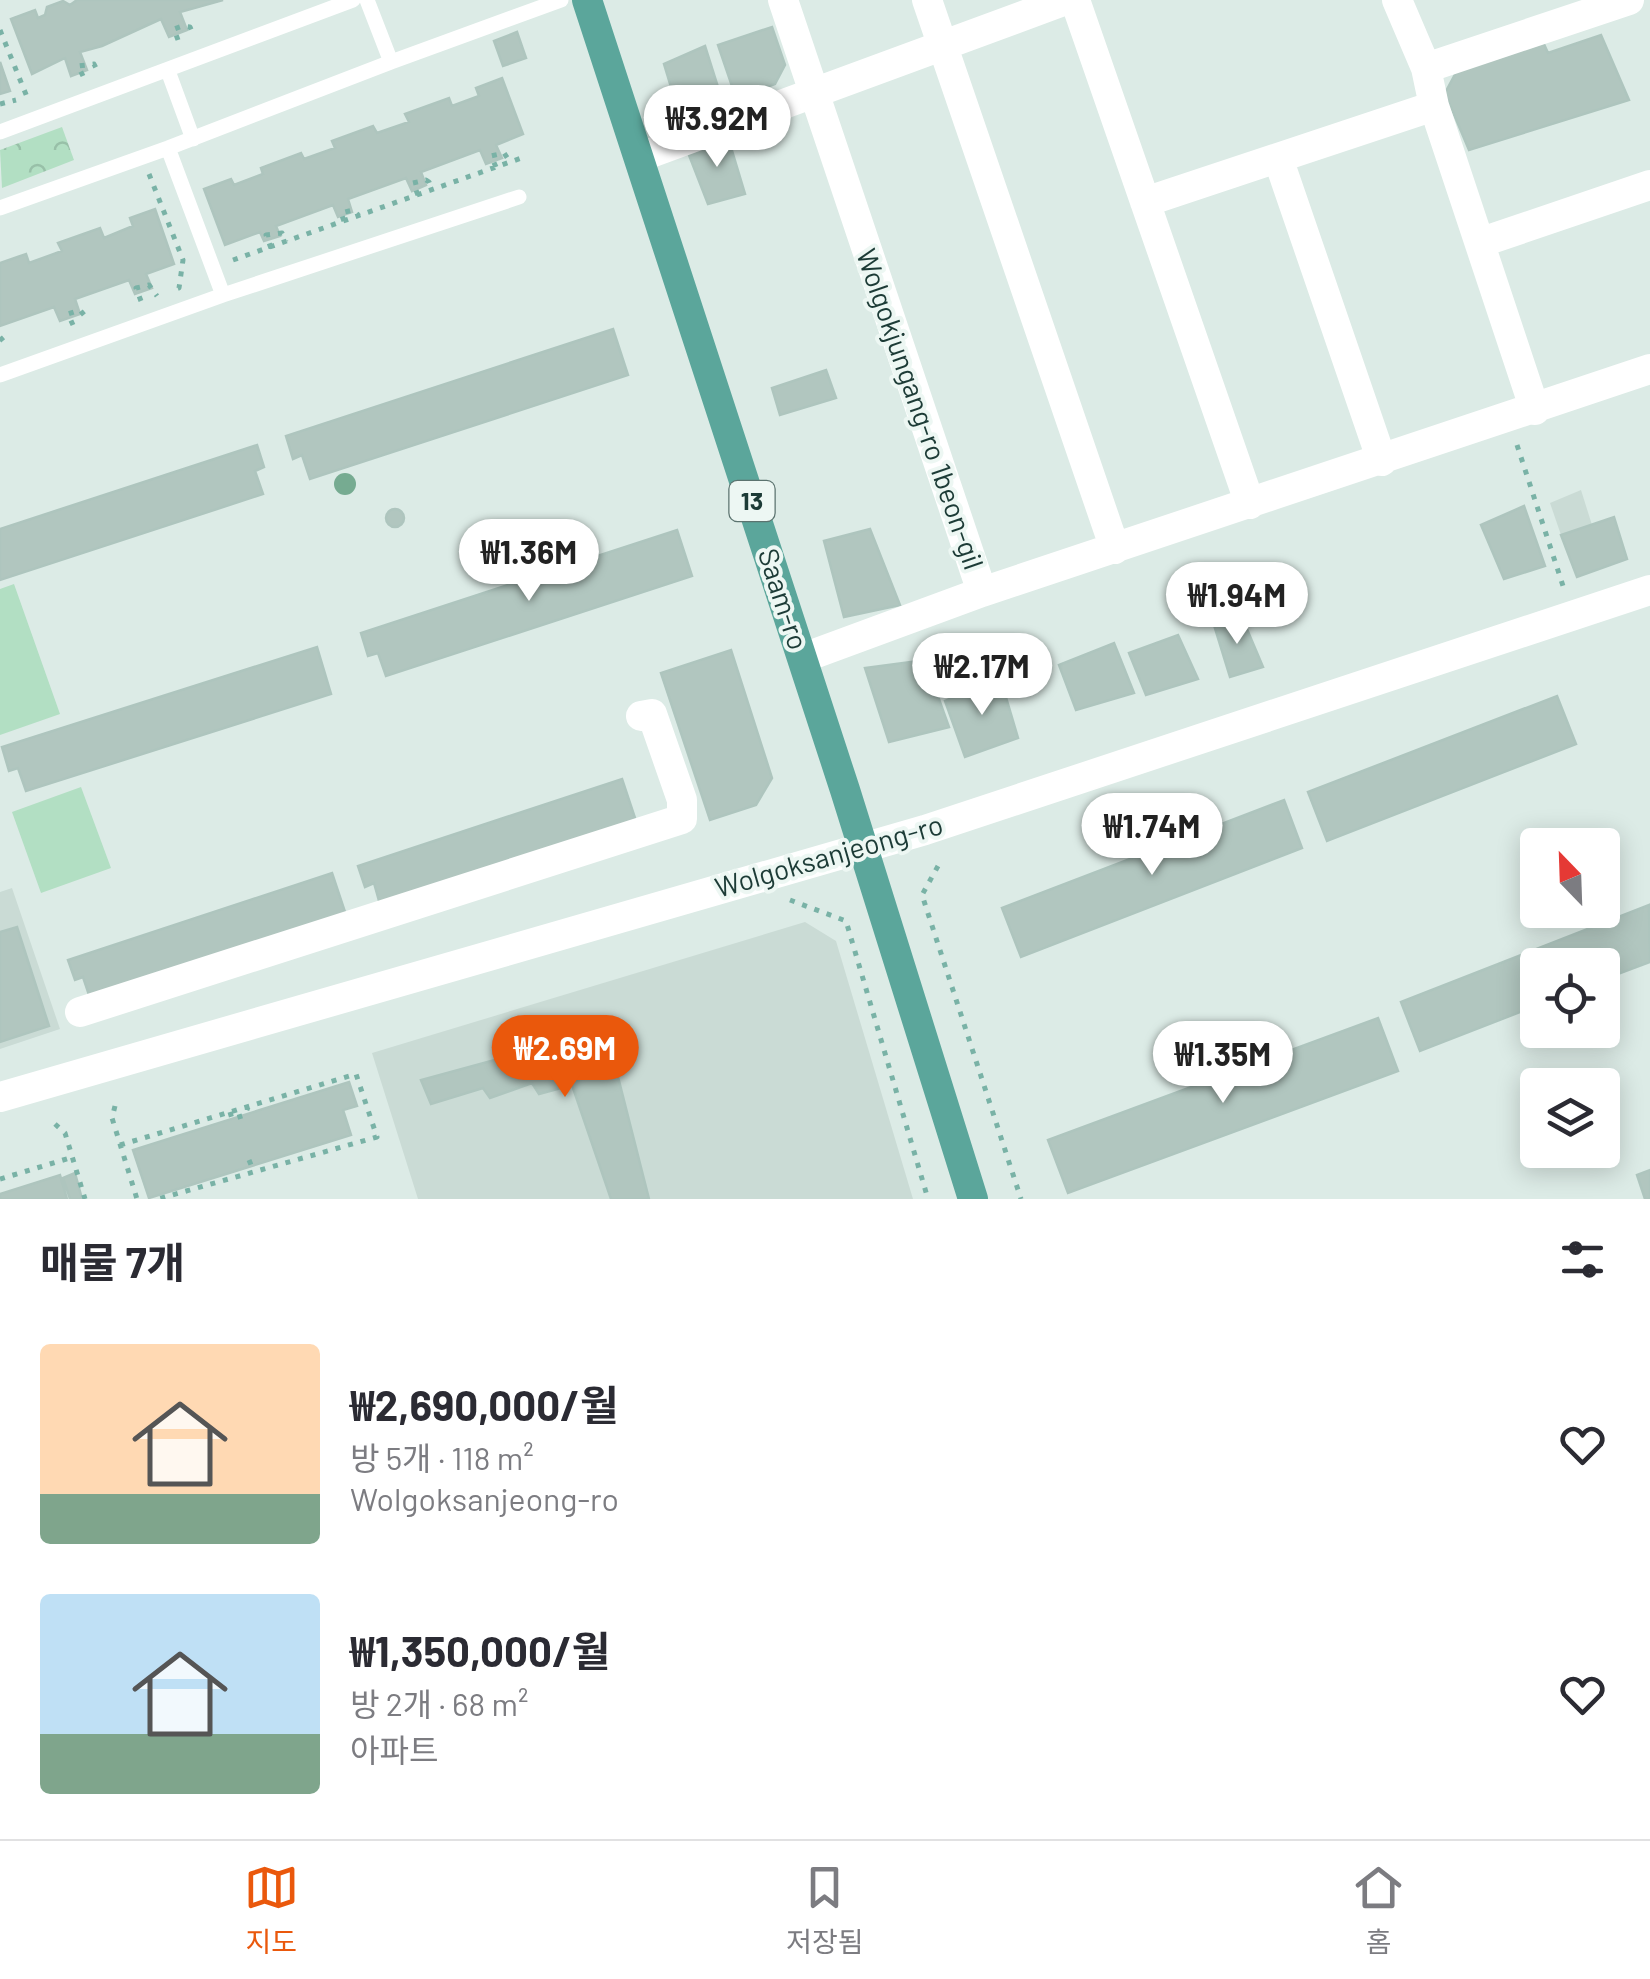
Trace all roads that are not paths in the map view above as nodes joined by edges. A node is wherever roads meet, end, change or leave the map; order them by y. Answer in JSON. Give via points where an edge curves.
{"nodes":[{"id":1,"x":353,"y":0,"type":"edge"},
{"id":2,"x":367,"y":0,"type":"edge"},
{"id":3,"x":561,"y":0,"type":"edge"},
{"id":4,"x":588,"y":0,"type":"edge"},
{"id":5,"x":783,"y":0,"type":"edge"},
{"id":6,"x":927,"y":0,"type":"edge"},
{"id":7,"x":1066,"y":0,"type":"edge"},
{"id":8,"x":1075,"y":0,"type":"edge"},
{"id":9,"x":1398,"y":0,"type":"edge"},
{"id":10,"x":1629,"y":0,"type":"edge"},
{"id":11,"x":943,"y":46,"type":"junction"},
{"id":12,"x":390,"y":62,"type":"junction"},
{"id":13,"x":1426,"y":68,"type":"junction"},
{"id":14,"x":168,"y":71,"type":"junction"},
{"id":15,"x":814,"y":94,"type":"junction"},
{"id":16,"x":1434,"y":106,"type":"junction"},
{"id":17,"x":0,"y":132,"type":"edge"},
{"id":18,"x":194,"y":139,"type":"junction"},
{"id":19,"x":168,"y":148,"type":"junction"},
{"id":20,"x":640,"y":157,"type":"junction"},
{"id":21,"x":1278,"y":158,"type":"junction"},
{"id":22,"x":1650,"y":184,"type":"edge"},
{"id":23,"x":519,"y":197,"type":"dead end"},
{"id":24,"x":1145,"y":202,"type":"junction"},
{"id":25,"x":0,"y":208,"type":"edge"},
{"id":26,"x":1482,"y":242,"type":"junction"},
{"id":27,"x":223,"y":295,"type":"junction"},
{"id":28,"x":1650,"y":369,"type":"edge"},
{"id":29,"x":0,"y":375,"type":"edge"},
{"id":30,"x":1522,"y":414,"type":"junction"},
{"id":31,"x":1382,"y":461,"type":"junction"},
{"id":32,"x":1250,"y":504,"type":"junction"},
{"id":33,"x":1115,"y":548,"type":"junction"},
{"id":34,"x":1650,"y":590,"type":"edge"},
{"id":35,"x":982,"y":592,"type":"junction"},
{"id":36,"x":803,"y":658,"type":"junction"},
{"id":37,"x":641,"y":716,"type":"dead end"},
{"id":38,"x":863,"y":846,"type":"junction"},
{"id":39,"x":80,"y":1012,"type":"dead end"},
{"id":40,"x":0,"y":1098,"type":"edge"},
{"id":41,"x":973,"y":1199,"type":"edge"}],
"edges":[{"from":1,"to":14,"type":"lane"},
{"from":2,"to":12,"type":"lane"},
{"from":3,"to":12,"type":"lane"},
{"from":4,"to":20,"type":"main road","name":"Saam-ro","number":"13"},
{"from":5,"to":15,"type":"street","name":"Wolgokjungang-ro 1beon-gil"},
{"from":6,"to":11,"type":"street"},
{"from":7,"to":11,"type":"street"},
{"from":8,"to":24,"type":"street"},
{"from":9,"to":13,"type":"street"},
{"from":10,"to":13,"type":"street"},
{"from":11,"to":15,"type":"street"},
{"from":11,"to":33,"type":"street"},
{"from":12,"to":18,"type":"lane"},
{"from":13,"to":16,"type":"street"},
{"from":14,"to":17,"type":"lane"},
{"from":14,"to":18,"type":"lane"},
{"from":15,"to":20,"type":"street"},
{"from":15,"to":35,"type":"street","name":"Wolgokjungang-ro 1beon-gil"},
{"from":16,"to":21,"type":"street"},
{"from":16,"to":26,"type":"street"},
{"from":18,"to":19,"type":"lane"},
{"from":19,"to":25,"type":"lane"},
{"from":19,"to":27,"type":"lane"},
{"from":20,"to":36,"type":"main road","name":"Saam-ro","number":"13"},
{"from":21,"to":24,"type":"street"},
{"from":21,"to":31,"type":"street"},
{"from":22,"to":26,"type":"street"},
{"from":23,"to":27,"type":"lane"},
{"from":24,"to":32,"type":"street"},
{"from":26,"to":30,"type":"street"},
{"from":27,"to":29,"type":"lane"},
{"from":28,"to":30,"type":"street","name":"Wolgokjungang-ro 1beon-gil"},
{"from":30,"to":31,"type":"street","name":"Wolgokjungang-ro 1beon-gil"},
{"from":31,"to":32,"type":"street","name":"Wolgokjungang-ro 1beon-gil"},
{"from":32,"to":33,"type":"street","name":"Wolgokjungang-ro 1beon-gil"},
{"from":33,"to":35,"type":"street","name":"Wolgokjungang-ro 1beon-gil"},
{"from":34,"to":38,"type":"street","name":"Wolgoksanjeong-ro"},
{"from":35,"to":36,"type":"street"},
{"from":36,"to":38,"type":"main road","name":"Saam-ro","number":"13"},
{"from":37,"to":39,"type":"street","via":[[652,714],[682,800],[682,819]]},
{"from":38,"to":40,"type":"street","name":"Wolgoksanjeong-ro"},
{"from":38,"to":41,"type":"main road","name":"Saam-ro","number":"13"}]}
